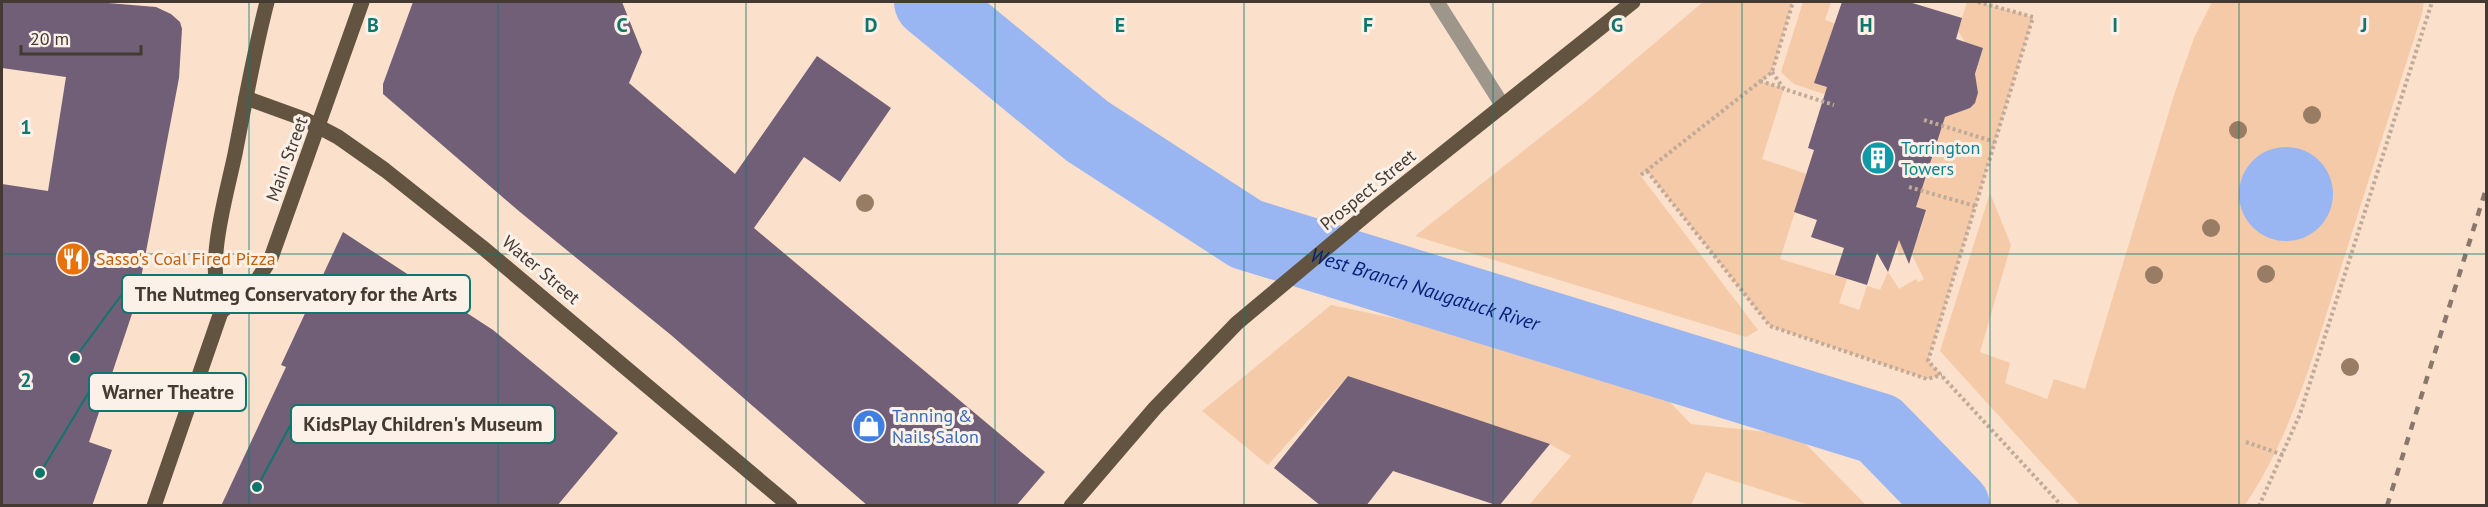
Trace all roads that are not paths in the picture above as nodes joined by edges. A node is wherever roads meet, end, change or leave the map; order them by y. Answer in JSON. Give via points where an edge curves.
{"nodes":[{"id":1,"x":267,"y":2,"type":"edge"},
{"id":2,"x":362,"y":2,"type":"edge"},
{"id":3,"x":1437,"y":2,"type":"edge"},
{"id":4,"x":1633,"y":2,"type":"edge"},
{"id":5,"x":246,"y":98,"type":"junction"},
{"id":6,"x":1503,"y":106,"type":"junction"},
{"id":7,"x":319,"y":126,"type":"junction"},
{"id":8,"x":221,"y":312,"type":"junction"},
{"id":9,"x":154,"y":506,"type":"edge"},
{"id":10,"x":790,"y":506,"type":"edge"},
{"id":11,"x":1071,"y":506,"type":"edge"}],
"edges":[{"from":1,"to":5,"type":"main road"},
{"from":2,"to":7,"type":"main road","name":"Main Street"},
{"from":3,"to":6,"type":"street"},
{"from":4,"to":6,"type":"main road","name":"Prospect Street"},
{"from":5,"to":7,"type":"main road","name":"Water Street"},
{"from":5,"to":8,"type":"main road","via":[[216,249],[215,287]]},
{"from":6,"to":11,"type":"main road","name":"Prospect Street","via":[[1237,323],[1155,408]]},
{"from":7,"to":8,"type":"main road","name":"Main Street","via":[[271,258],[256,282]]},
{"from":7,"to":10,"type":"main road","name":"Water Street","via":[[439,212]]},
{"from":8,"to":9,"type":"main road"}]}
